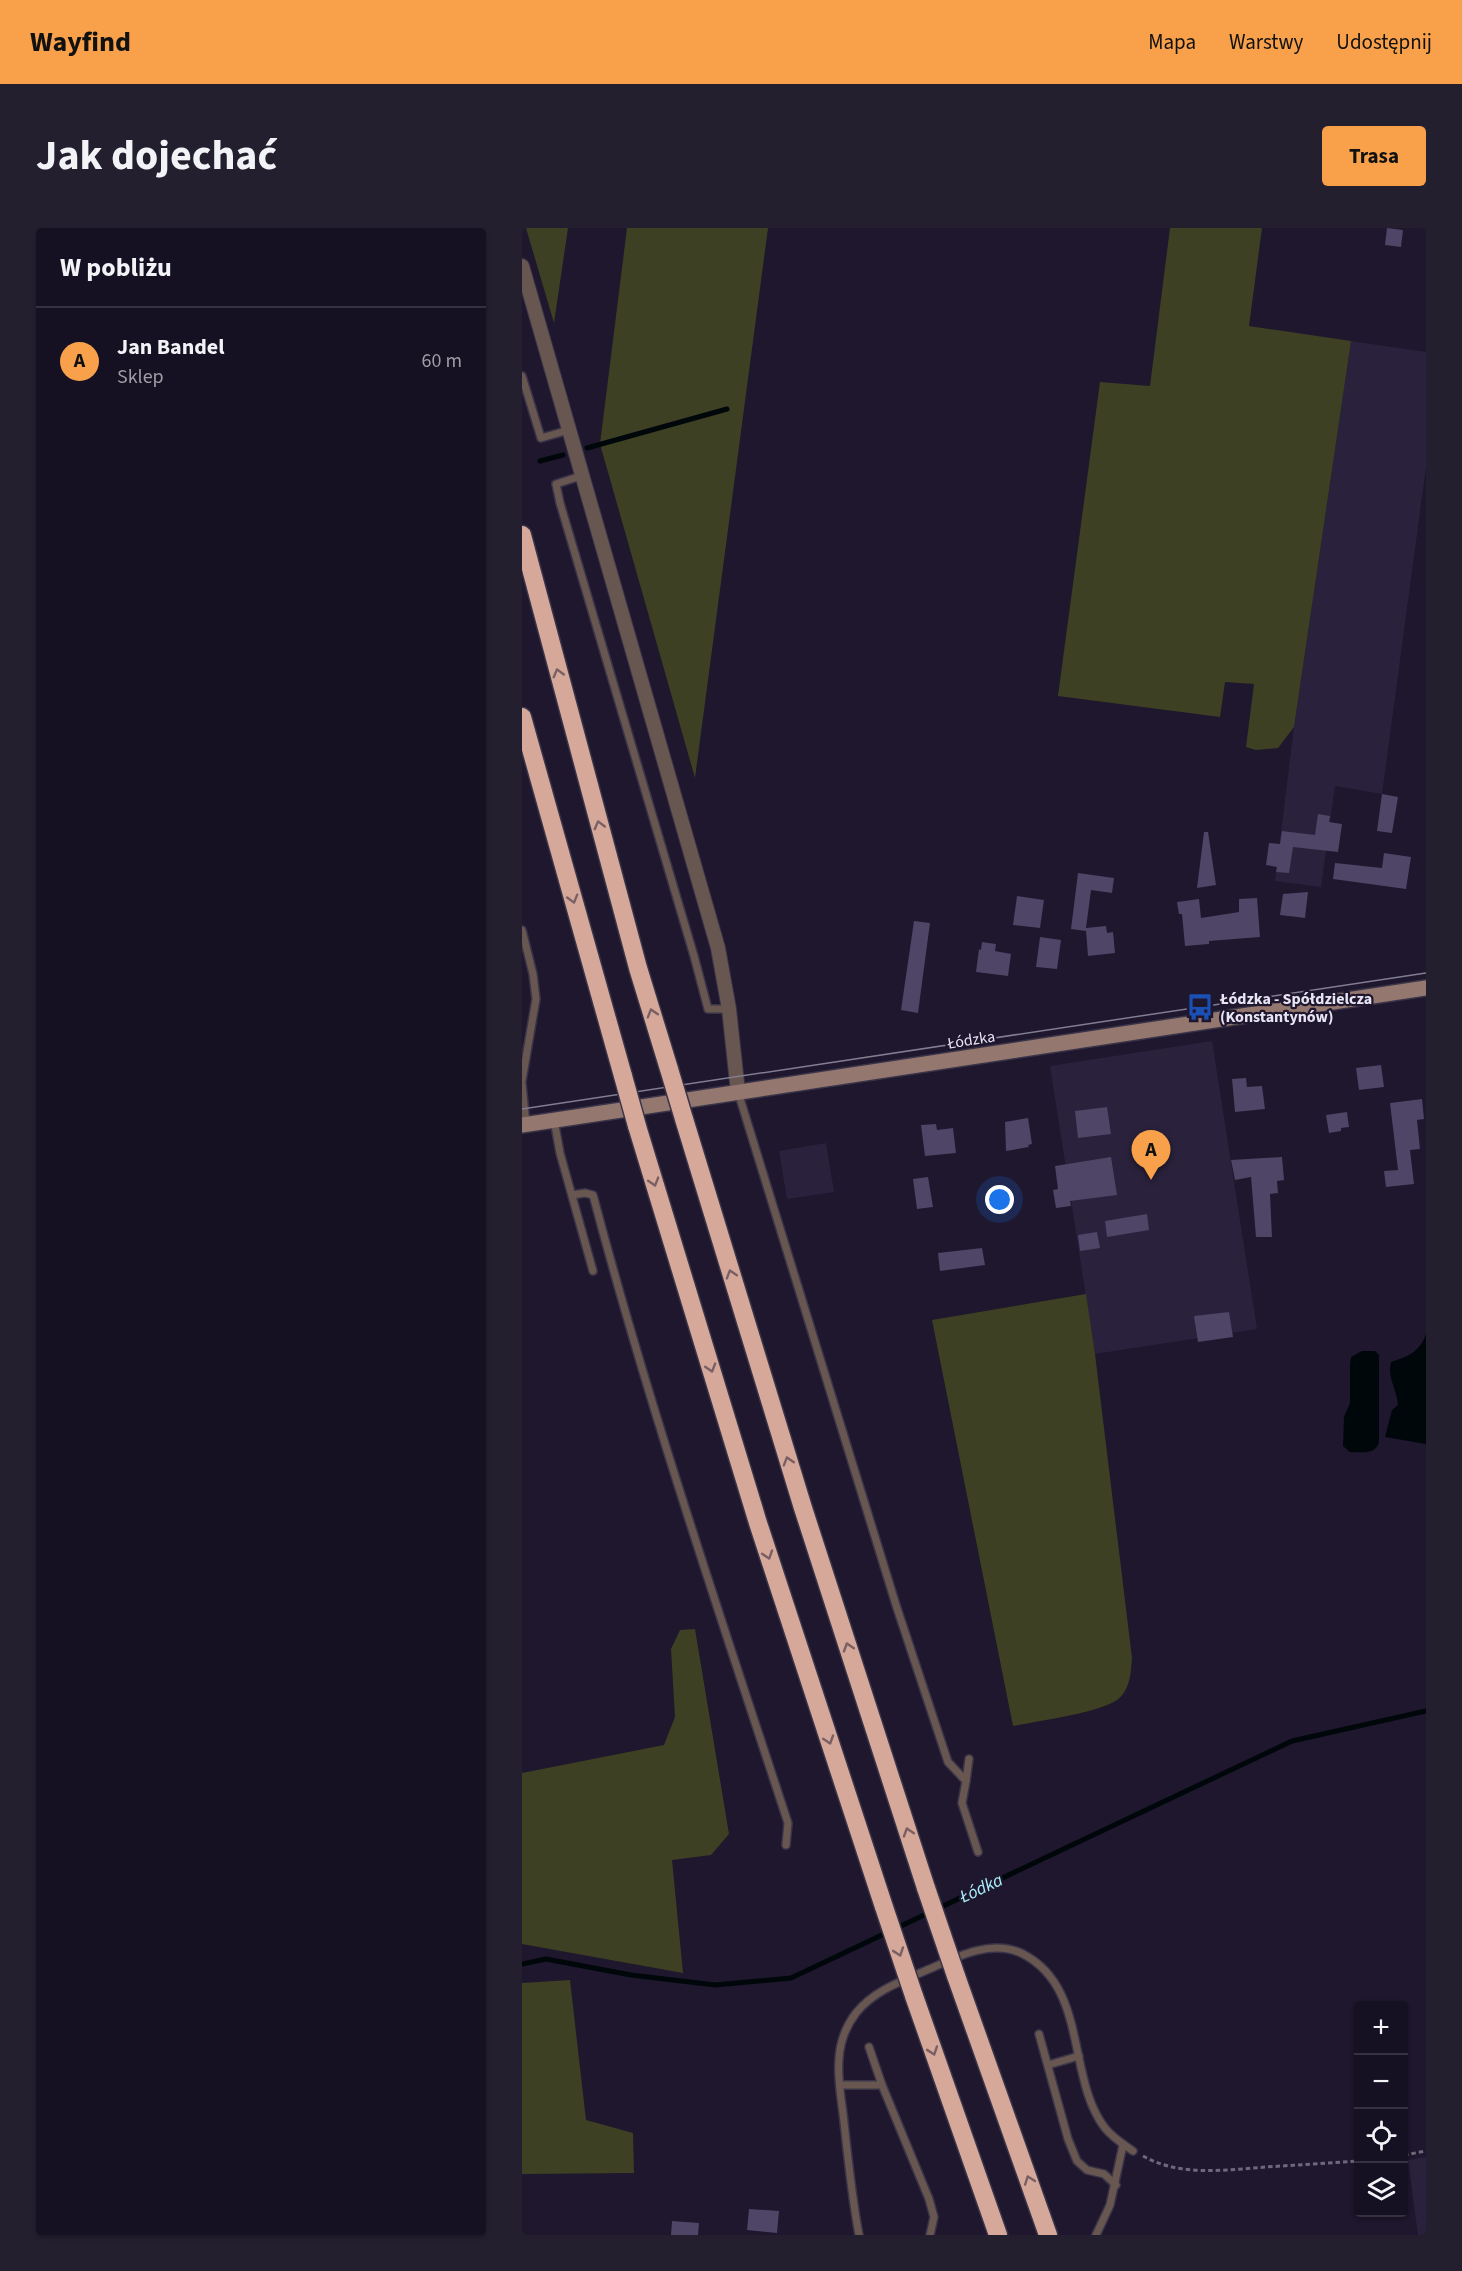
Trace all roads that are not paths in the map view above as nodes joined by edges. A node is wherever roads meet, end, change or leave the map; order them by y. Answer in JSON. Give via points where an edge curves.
{"nodes":[{"id":1,"x":522,"y":266,"type":"edge"},
{"id":2,"x":522,"y":376,"type":"edge"},
{"id":3,"x":568,"y":430,"type":"junction"},
{"id":4,"x":582,"y":476,"type":"junction"},
{"id":5,"x":522,"y":535,"type":"edge"},
{"id":6,"x":522,"y":717,"type":"edge"},
{"id":7,"x":522,"y":930,"type":"edge"},
{"id":8,"x":1426,"y":988,"type":"edge"},
{"id":9,"x":729,"y":1009,"type":"junction"},
{"id":10,"x":522,"y":1083,"type":"edge"},
{"id":11,"x":738,"y":1092,"type":"junction"},
{"id":12,"x":554,"y":1120,"type":"junction"},
{"id":13,"x":524,"y":1124,"type":"edge"},
{"id":14,"x":572,"y":1195,"type":"junction"},
{"id":15,"x":593,"y":1271,"type":"dead end"},
{"id":16,"x":969,"y":1759,"type":"dead end"},
{"id":17,"x":966,"y":1780,"type":"junction"},
{"id":18,"x":786,"y":1845,"type":"dead end"},
{"id":19,"x":978,"y":1852,"type":"dead end"},
{"id":20,"x":1039,"y":2034,"type":"dead end"},
{"id":21,"x":869,"y":2047,"type":"dead end"},
{"id":22,"x":1079,"y":2056,"type":"junction"},
{"id":23,"x":1048,"y":2065,"type":"junction"},
{"id":24,"x":840,"y":2085,"type":"junction"},
{"id":25,"x":882,"y":2085,"type":"junction"},
{"id":26,"x":1124,"y":2145,"type":"junction"},
{"id":27,"x":1133,"y":2151,"type":"road end"},
{"id":28,"x":1116,"y":2185,"type":"junction"},
{"id":29,"x":859,"y":2235,"type":"edge"},
{"id":30,"x":930,"y":2235,"type":"edge"},
{"id":31,"x":998,"y":2235,"type":"edge"},
{"id":32,"x":1048,"y":2235,"type":"edge"},
{"id":33,"x":1096,"y":2235,"type":"edge"}],
"edges":[{"from":1,"to":3,"type":"street"},
{"from":2,"to":3,"type":"lane","via":[[541,438]]},
{"from":3,"to":4,"type":"street"},
{"from":4,"to":9,"type":"street","via":[[718,948]]},
{"from":4,"to":9,"type":"lane","via":[[556,484],[560,503],[708,1010]]},
{"from":32,"to":5,"type":"highway","one_way":true,"bridge":true,"via":[[926,1888],[803,1508],[635,957]]},
{"from":6,"to":31,"type":"highway","one_way":true,"bridge":true,"via":[[637,1126],[758,1523],[884,1907]]},
{"from":7,"to":10,"type":"lane","via":[[536,999]]},
{"from":8,"to":11,"type":"main road","name":"Łódzka"},
{"from":9,"to":11,"type":"street"},
{"from":10,"to":13,"type":"lane"},
{"from":11,"to":12,"type":"main road","name":"Łódzka"},
{"from":11,"to":17,"type":"lane","via":[[948,1762]]},
{"from":12,"to":13,"type":"main road","name":"Łódzka"},
{"from":12,"to":14,"type":"lane"},
{"from":14,"to":15,"type":"lane"},
{"from":14,"to":18,"type":"lane","via":[[593,1195],[709,1581],[788,1823]]},
{"from":16,"to":17,"type":"lane"},
{"from":17,"to":19,"type":"lane","via":[[962,1803]]},
{"from":20,"to":23,"type":"lane"},
{"from":21,"to":25,"type":"lane"},
{"from":22,"to":23,"type":"lane"},
{"from":22,"to":24,"type":"lane","via":[[1068,2011],[1049,1974],[1020,1953],[985,1949],[965,1953],[889,1987],[857,2011],[844,2032],[839,2058]]},
{"from":22,"to":26,"type":"lane","via":[[1094,2109],[1104,2128]]},
{"from":23,"to":28,"type":"lane","via":[[1077,2161],[1087,2170],[1104,2174]]},
{"from":24,"to":25,"type":"lane"},
{"from":24,"to":29,"type":"lane"},
{"from":25,"to":30,"type":"lane","via":[[930,2199],[934,2217]]},
{"from":26,"to":27,"type":"lane"},
{"from":26,"to":28,"type":"lane"},
{"from":28,"to":33,"type":"lane"}]}
